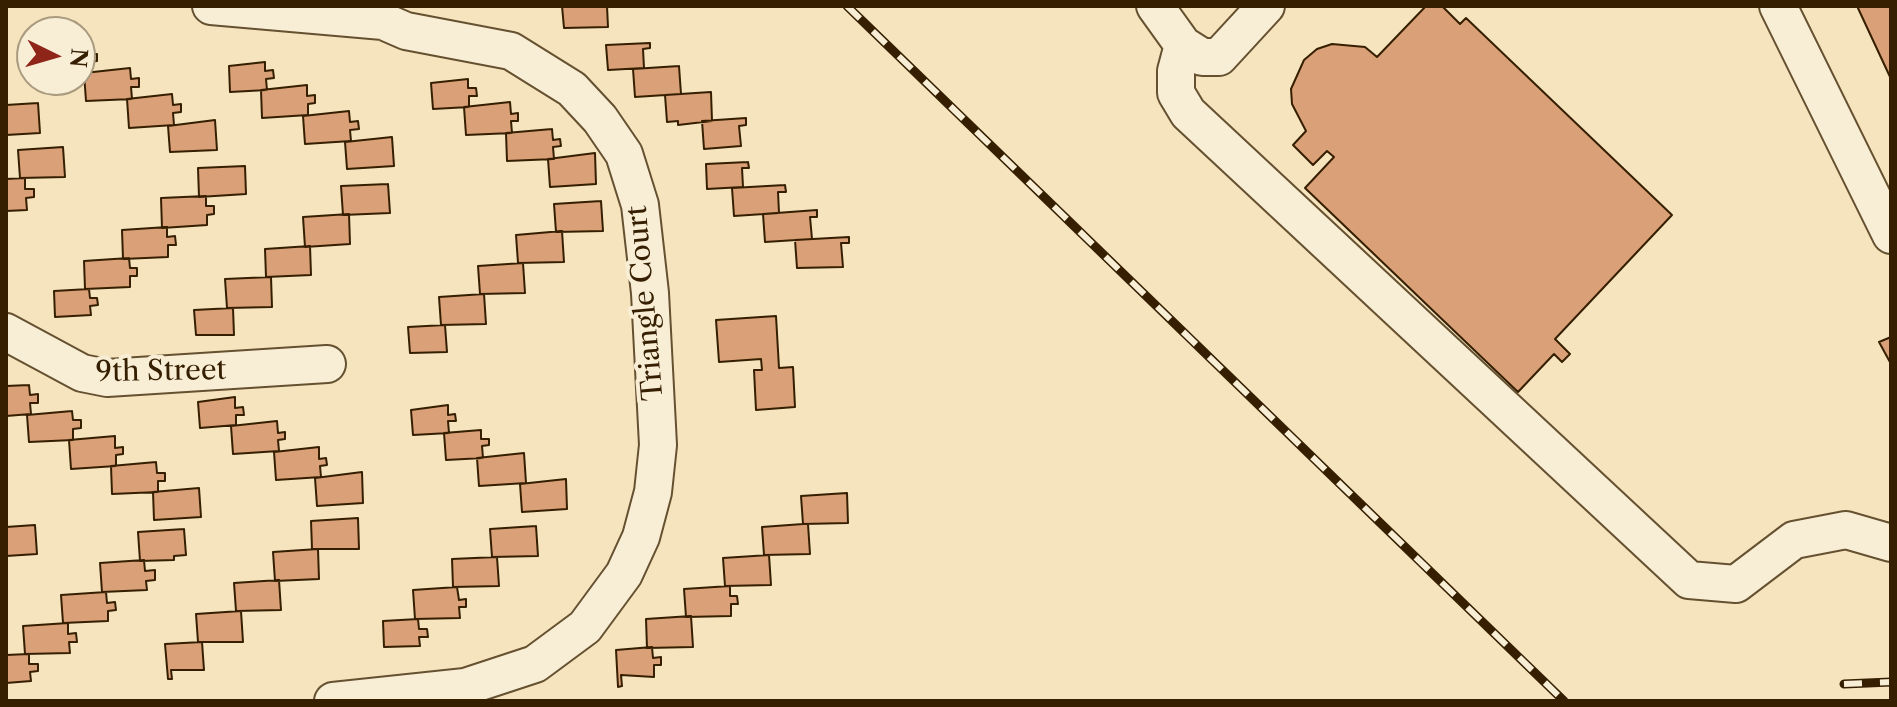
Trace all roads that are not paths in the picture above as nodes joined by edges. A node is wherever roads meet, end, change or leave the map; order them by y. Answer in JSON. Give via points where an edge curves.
{"nodes":[{"id":1,"x":211,"y":6,"type":"edge"},
{"id":2,"x":1155,"y":6,"type":"edge"},
{"id":3,"x":1266,"y":6,"type":"edge"},
{"id":4,"x":1778,"y":6,"type":"edge"},
{"id":5,"x":1183,"y":45,"type":"junction"},
{"id":6,"x":1891,"y":235,"type":"edge"},
{"id":7,"x":6,"y":332,"type":"edge"},
{"id":8,"x":327,"y":364,"type":"dead end"},
{"id":9,"x":1891,"y":543,"type":"edge"},
{"id":10,"x":333,"y":701,"type":"edge"}],
"edges":[{"from":1,"to":10,"type":"street","name":"Triangle Court","via":[[383,21],[406,31],[511,51],[572,89],[600,119],[624,154],[640,205],[658,445],[641,537],[620,581],[585,627],[535,664],[465,687]]},
{"from":2,"to":5,"type":"street"},
{"from":3,"to":5,"type":"street","via":[[1219,57],[1202,57]]},
{"from":4,"to":6,"type":"street"},
{"from":5,"to":9,"type":"street","via":[[1176,93],[1188,113],[1689,580],[1736,584],[1794,540],[1846,530]]},
{"from":7,"to":8,"type":"street","name":"9th Street","via":[[82,373],[107,378]]}]}
